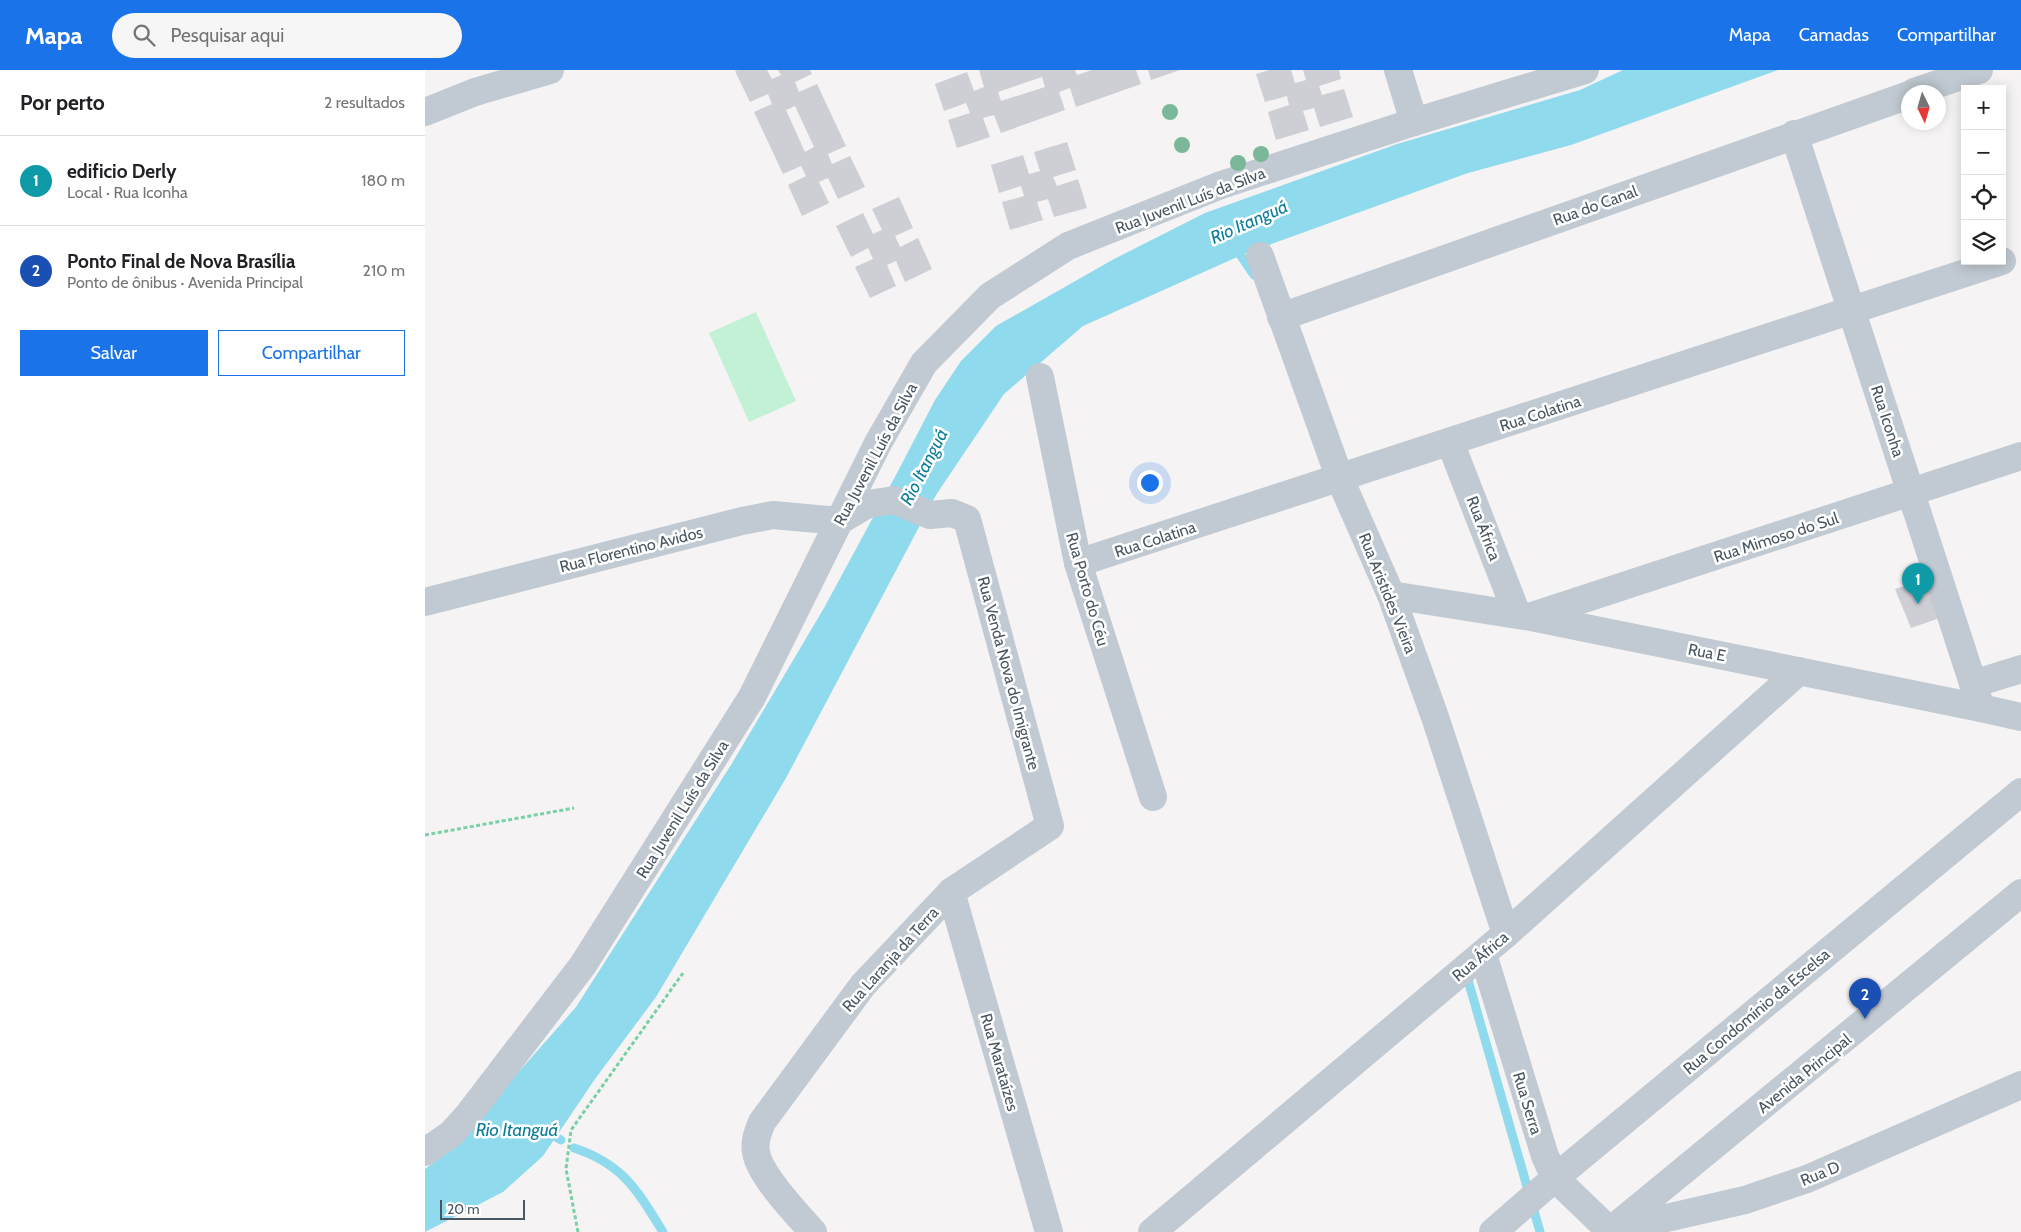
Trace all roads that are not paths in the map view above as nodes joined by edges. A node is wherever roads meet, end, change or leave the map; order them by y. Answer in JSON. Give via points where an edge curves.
{"nodes":[{"id":1,"x":550,"y":70,"type":"edge"},
{"id":2,"x":1398,"y":70,"type":"edge"},
{"id":3,"x":1585,"y":70,"type":"edge"},
{"id":4,"x":1979,"y":70,"type":"edge"},
{"id":5,"x":1935,"y":85,"type":"edge"},
{"id":6,"x":1901,"y":98,"type":"edge"},
{"id":7,"x":425,"y":112,"type":"edge"},
{"id":8,"x":1414,"y":122,"type":"junction"},
{"id":9,"x":1794,"y":134,"type":"junction"},
{"id":10,"x":2021,"y":255,"type":"edge"},
{"id":11,"x":1260,"y":256,"type":"dead end"},
{"id":12,"x":2006,"y":260,"type":"edge"},
{"id":13,"x":1990,"y":265,"type":"edge"},
{"id":14,"x":1851,"y":311,"type":"junction"},
{"id":15,"x":1281,"y":317,"type":"junction"},
{"id":16,"x":1040,"y":377,"type":"dead end"},
{"id":17,"x":1450,"y":442,"type":"junction"},
{"id":18,"x":2021,"y":456,"type":"edge"},
{"id":19,"x":1340,"y":479,"type":"junction"},
{"id":20,"x":1911,"y":492,"type":"junction"},
{"id":21,"x":839,"y":522,"type":"junction"},
{"id":22,"x":1077,"y":563,"type":"junction"},
{"id":23,"x":1391,"y":594,"type":"junction"},
{"id":24,"x":425,"y":602,"type":"edge"},
{"id":25,"x":1524,"y":615,"type":"junction"},
{"id":26,"x":2021,"y":669,"type":"edge"},
{"id":27,"x":1799,"y":671,"type":"junction"},
{"id":28,"x":1977,"y":696,"type":"junction"},
{"id":29,"x":2021,"y":717,"type":"edge"},
{"id":30,"x":2021,"y":792,"type":"edge"},
{"id":31,"x":1153,"y":797,"type":"dead end"},
{"id":32,"x":1050,"y":826,"type":"joint"},
{"id":33,"x":951,"y":892,"type":"junction"},
{"id":34,"x":2018,"y":905,"type":"edge"},
{"id":35,"x":1506,"y":934,"type":"junction"},
{"id":36,"x":1483,"y":954,"type":"junction"},
{"id":37,"x":2021,"y":1085,"type":"edge"},
{"id":38,"x":425,"y":1152,"type":"edge"},
{"id":39,"x":1555,"y":1178,"type":"junction"},
{"id":40,"x":1509,"y":1227,"type":"edge"},
{"id":41,"x":813,"y":1232,"type":"edge"},
{"id":42,"x":1049,"y":1232,"type":"edge"},
{"id":43,"x":1152,"y":1232,"type":"edge"},
{"id":44,"x":1609,"y":1232,"type":"edge"}],
"edges":[{"from":1,"to":7,"type":"street","via":[[475,92]]},
{"from":2,"to":8,"type":"street"},
{"from":3,"to":8,"type":"street","name":"Rua Juvenil Luís da Silva"},
{"from":4,"to":5,"type":"street"},
{"from":6,"to":9,"type":"street","name":"Rua do Canal"},
{"from":8,"to":21,"type":"street","name":"Rua Juvenil Luís da Silva","via":[[1221,186],[1069,246],[990,296],[924,364],[878,444]]},
{"from":9,"to":14,"type":"street","name":"Rua Iconha"},
{"from":9,"to":15,"type":"street","name":"Rua do Canal"},
{"from":10,"to":12,"type":"street","name":"Rua Colatina"},
{"from":11,"to":15,"type":"street","name":"Rua Aristides Vieira"},
{"from":13,"to":14,"type":"street","name":"Rua Colatina"},
{"from":14,"to":17,"type":"street","name":"Rua Colatina"},
{"from":14,"to":20,"type":"street","name":"Rua Iconha"},
{"from":15,"to":19,"type":"street","name":"Rua Aristides Vieira"},
{"from":16,"to":22,"type":"street","name":"Rua Porto do Céu"},
{"from":17,"to":19,"type":"street","name":"Rua Colatina"},
{"from":17,"to":25,"type":"street","name":"Rua África"},
{"from":18,"to":20,"type":"street","name":"Rua Mimoso do Sul"},
{"from":19,"to":22,"type":"street","name":"Rua Colatina"},
{"from":19,"to":23,"type":"street","name":"Rua Aristides Vieira"},
{"from":20,"to":25,"type":"street","name":"Rua Mimoso do Sul"},
{"from":20,"to":28,"type":"street","name":"Rua Iconha"},
{"from":21,"to":24,"type":"street","name":"Rua Florentino Avidos","via":[[773,515],[742,520]]},
{"from":21,"to":32,"type":"street","name":"Rua Venda Nova do Imigrante","via":[[868,504],[894,500],[930,515],[952,513],[967,519]]},
{"from":21,"to":38,"type":"street","name":"Rua Juvenil Luís da Silva","via":[[752,697],[583,965],[469,1114],[451,1134]]},
{"from":22,"to":31,"type":"street","name":"Rua Porto do Céu"},
{"from":23,"to":25,"type":"street","name":"Rua E"},
{"from":23,"to":35,"type":"street","name":"Rua Aristides Vieira"},
{"from":25,"to":27,"type":"street","name":"Rua E"},
{"from":26,"to":28,"type":"street"},
{"from":27,"to":28,"type":"street","name":"Rua E"},
{"from":27,"to":35,"type":"street","name":"Rua África"},
{"from":28,"to":29,"type":"street","name":"Rua E"},
{"from":30,"to":39,"type":"street","name":"Rua Condomínio da Escelsa"},
{"from":32,"to":33,"type":"street","name":"Rua Laranja da Terra"},
{"from":33,"to":41,"type":"street","name":"Rua Laranja da Terra","via":[[863,985],[762,1122],[756,1138],[756,1153],[762,1167]]},
{"from":33,"to":42,"type":"street","name":"Rua Marataízes"},
{"from":34,"to":44,"type":"street","name":"Avenida Principal"},
{"from":35,"to":36,"type":"street","name":"Rua África"},
{"from":36,"to":39,"type":"street","name":"Rua Serra","via":[[1545,1156]]},
{"from":36,"to":43,"type":"street","name":"Rua África"},
{"from":37,"to":44,"type":"street","name":"Rua D","via":[[1807,1179],[1745,1200]]},
{"from":39,"to":40,"type":"street","name":"Rua Condomínio da Escelsa"},
{"from":39,"to":44,"type":"street","name":"Rua Serra"}]}
